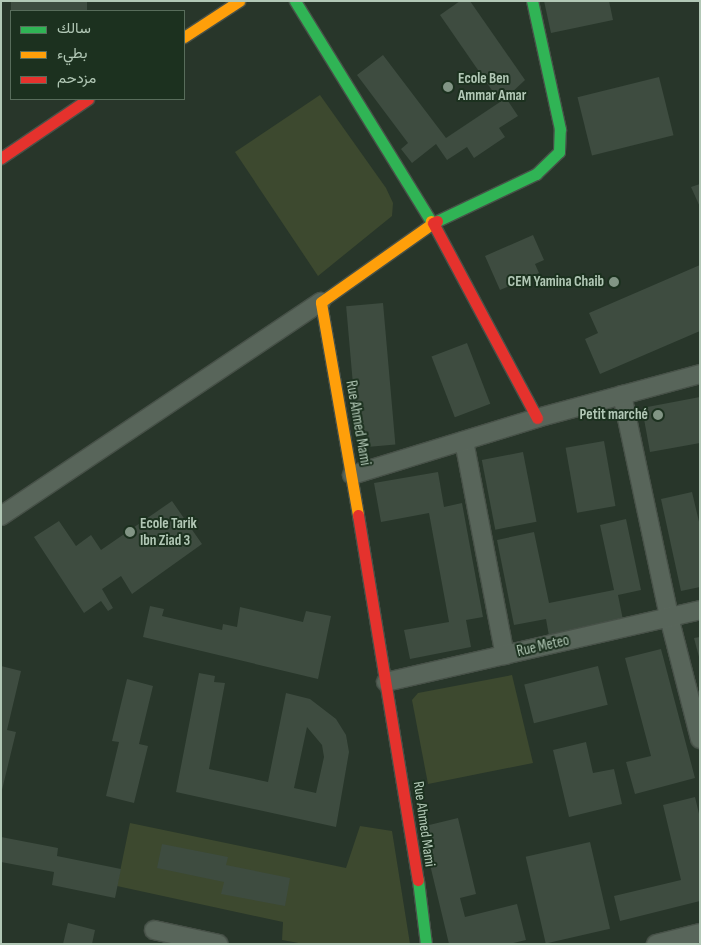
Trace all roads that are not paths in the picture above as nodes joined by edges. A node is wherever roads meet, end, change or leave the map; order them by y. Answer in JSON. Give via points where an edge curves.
{"nodes":[{"id":1,"x":239,"y":1,"type":"edge"},
{"id":2,"x":295,"y":1,"type":"edge"},
{"id":3,"x":532,"y":1,"type":"edge"},
{"id":4,"x":185,"y":36,"type":"edge"},
{"id":5,"x":87,"y":100,"type":"edge"},
{"id":6,"x":1,"y":158,"type":"edge"},
{"id":7,"x":433,"y":224,"type":"junction"},
{"id":8,"x":321,"y":302,"type":"junction"},
{"id":9,"x":700,"y":374,"type":"edge"},
{"id":10,"x":622,"y":395,"type":"junction"},
{"id":11,"x":537,"y":418,"type":"junction"},
{"id":12,"x":464,"y":441,"type":"junction"},
{"id":13,"x":352,"y":475,"type":"junction"},
{"id":14,"x":1,"y":516,"type":"edge"},
{"id":15,"x":700,"y":610,"type":"edge"},
{"id":16,"x":669,"y":617,"type":"junction"},
{"id":17,"x":505,"y":655,"type":"junction"},
{"id":18,"x":386,"y":682,"type":"junction"},
{"id":19,"x":700,"y":739,"type":"edge"},
{"id":20,"x":154,"y":930,"type":"dead end"},
{"id":21,"x":700,"y":932,"type":"edge"},
{"id":22,"x":219,"y":944,"type":"edge"},
{"id":23,"x":426,"y":944,"type":"edge"},
{"id":24,"x":656,"y":944,"type":"edge"}],
"edges":[{"from":1,"to":4,"type":"street"},
{"from":2,"to":7,"type":"street"},
{"from":3,"to":7,"type":"street","via":[[560,130],[559,152],[536,174]]},
{"from":5,"to":6,"type":"street"},
{"from":7,"to":8,"type":"street"},
{"from":7,"to":11,"type":"street"},
{"from":8,"to":13,"type":"street","name":"Rue Ahmed Mami"},
{"from":8,"to":14,"type":"street"},
{"from":9,"to":10,"type":"street"},
{"from":10,"to":11,"type":"street"},
{"from":10,"to":16,"type":"street"},
{"from":11,"to":12,"type":"street"},
{"from":12,"to":13,"type":"street"},
{"from":12,"to":17,"type":"street"},
{"from":13,"to":18,"type":"street","name":"Rue Ahmed Mami"},
{"from":15,"to":16,"type":"street","name":"Rue Meteo"},
{"from":16,"to":17,"type":"street","name":"Rue Meteo"},
{"from":16,"to":19,"type":"street"},
{"from":17,"to":18,"type":"street","name":"Rue Meteo"},
{"from":18,"to":23,"type":"street","name":"Rue Ahmed Mami","via":[[409,811]]},
{"from":20,"to":22,"type":"street"},
{"from":21,"to":24,"type":"street"}]}
